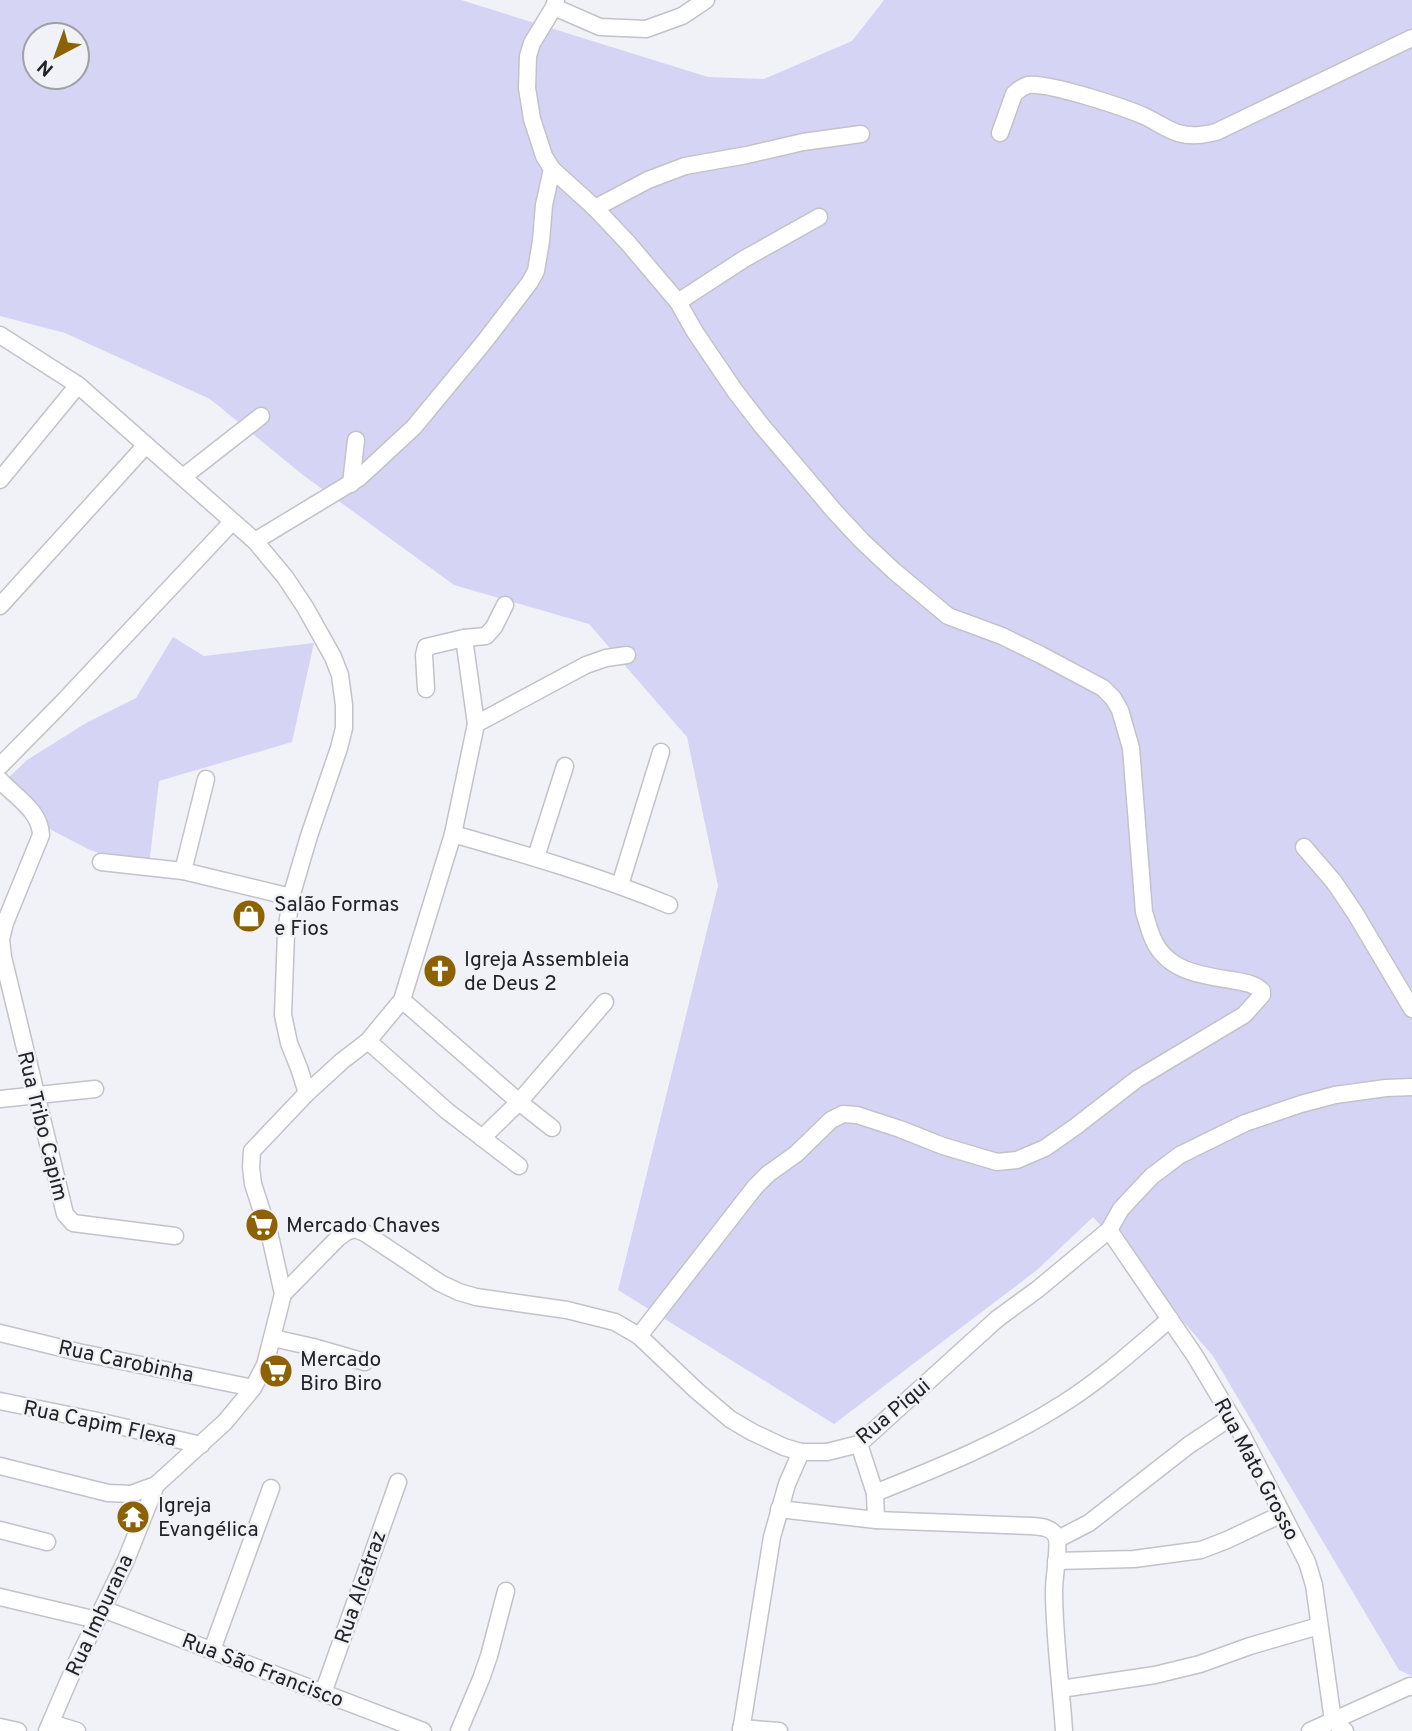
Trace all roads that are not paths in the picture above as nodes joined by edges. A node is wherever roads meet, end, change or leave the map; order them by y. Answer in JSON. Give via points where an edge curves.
{"nodes":[{"id":1,"x":706,"y":0,"type":"edge"},
{"id":2,"x":555,"y":4,"type":"edge"},
{"id":3,"x":1412,"y":38,"type":"edge"},
{"id":4,"x":1000,"y":133,"type":"dead end"},
{"id":5,"x":861,"y":134,"type":"dead end"},
{"id":6,"x":552,"y":169,"type":"junction"},
{"id":7,"x":595,"y":208,"type":"junction"},
{"id":8,"x":818,"y":217,"type":"dead end"},
{"id":9,"x":678,"y":302,"type":"junction"},
{"id":10,"x":0,"y":335,"type":"edge"},
{"id":11,"x":78,"y":385,"type":"junction"},
{"id":12,"x":261,"y":416,"type":"dead end"},
{"id":13,"x":356,"y":439,"type":"dead end"},
{"id":14,"x":146,"y":445,"type":"junction"},
{"id":15,"x":5,"y":461,"type":"edge"},
{"id":16,"x":183,"y":477,"type":"junction"},
{"id":17,"x":0,"y":480,"type":"edge"},
{"id":18,"x":351,"y":484,"type":"junction"},
{"id":19,"x":232,"y":522,"type":"junction"},
{"id":20,"x":255,"y":541,"type":"junction"},
{"id":21,"x":505,"y":605,"type":"dead end"},
{"id":22,"x":0,"y":606,"type":"edge"},
{"id":23,"x":464,"y":638,"type":"junction"},
{"id":24,"x":627,"y":654,"type":"dead end"},
{"id":25,"x":426,"y":689,"type":"dead end"},
{"id":26,"x":476,"y":724,"type":"junction"},
{"id":27,"x":661,"y":752,"type":"dead end"},
{"id":28,"x":0,"y":766,"type":"edge"},
{"id":29,"x":565,"y":766,"type":"dead end"},
{"id":30,"x":206,"y":779,"type":"dead end"},
{"id":31,"x":0,"y":780,"type":"edge"},
{"id":32,"x":453,"y":834,"type":"junction"},
{"id":33,"x":1304,"y":847,"type":"dead end"},
{"id":34,"x":536,"y":857,"type":"junction"},
{"id":35,"x":101,"y":862,"type":"dead end"},
{"id":36,"x":183,"y":871,"type":"junction"},
{"id":37,"x":620,"y":885,"type":"junction"},
{"id":38,"x":291,"y":897,"type":"junction"},
{"id":39,"x":669,"y":905,"type":"dead end"},
{"id":40,"x":402,"y":1000,"type":"junction"},
{"id":41,"x":605,"y":1002,"type":"dead end"},
{"id":42,"x":1412,"y":1009,"type":"edge"},
{"id":43,"x":368,"y":1041,"type":"junction"},
{"id":44,"x":1412,"y":1087,"type":"edge"},
{"id":45,"x":95,"y":1089,"type":"dead end"},
{"id":46,"x":307,"y":1093,"type":"junction"},
{"id":47,"x":35,"y":1095,"type":"junction"},
{"id":48,"x":0,"y":1099,"type":"edge"},
{"id":49,"x":519,"y":1102,"type":"junction"},
{"id":50,"x":552,"y":1128,"type":"dead end"},
{"id":51,"x":482,"y":1138,"type":"junction"},
{"id":52,"x":519,"y":1166,"type":"dead end"},
{"id":53,"x":1109,"y":1230,"type":"junction"},
{"id":54,"x":175,"y":1236,"type":"dead end"},
{"id":55,"x":283,"y":1294,"type":"junction"},
{"id":56,"x":1170,"y":1320,"type":"junction"},
{"id":57,"x":0,"y":1334,"type":"edge"},
{"id":58,"x":639,"y":1336,"type":"junction"},
{"id":59,"x":273,"y":1338,"type":"junction"},
{"id":60,"x":365,"y":1362,"type":"dead end"},
{"id":61,"x":253,"y":1388,"type":"junction"},
{"id":62,"x":0,"y":1401,"type":"edge"},
{"id":63,"x":1231,"y":1417,"type":"junction"},
{"id":64,"x":859,"y":1444,"type":"junction"},
{"id":65,"x":201,"y":1445,"type":"junction"},
{"id":66,"x":801,"y":1452,"type":"junction"},
{"id":67,"x":0,"y":1466,"type":"edge"},
{"id":68,"x":398,"y":1482,"type":"dead end"},
{"id":69,"x":156,"y":1485,"type":"junction"},
{"id":70,"x":271,"y":1488,"type":"dead end"},
{"id":71,"x":875,"y":1493,"type":"junction"},
{"id":72,"x":779,"y":1509,"type":"junction"},
{"id":73,"x":1282,"y":1514,"type":"junction"},
{"id":74,"x":876,"y":1520,"type":"junction"},
{"id":75,"x":0,"y":1530,"type":"edge"},
{"id":76,"x":1058,"y":1539,"type":"junction"},
{"id":77,"x":47,"y":1542,"type":"dead end"},
{"id":78,"x":1056,"y":1561,"type":"junction"},
{"id":79,"x":506,"y":1591,"type":"dead end"},
{"id":80,"x":0,"y":1597,"type":"edge"},
{"id":81,"x":100,"y":1615,"type":"junction"},
{"id":82,"x":1319,"y":1626,"type":"junction"},
{"id":83,"x":212,"y":1650,"type":"junction"},
{"id":84,"x":1412,"y":1687,"type":"edge"},
{"id":85,"x":1061,"y":1689,"type":"junction"},
{"id":86,"x":323,"y":1693,"type":"junction"},
{"id":87,"x":1339,"y":1726,"type":"edge"},
{"id":88,"x":0,"y":1727,"type":"edge"},
{"id":89,"x":49,"y":1727,"type":"edge"},
{"id":90,"x":741,"y":1729,"type":"edge"},
{"id":91,"x":18,"y":1731,"type":"edge"},
{"id":92,"x":76,"y":1731,"type":"edge"},
{"id":93,"x":423,"y":1731,"type":"edge"},
{"id":94,"x":459,"y":1731,"type":"edge"},
{"id":95,"x":779,"y":1731,"type":"edge"},
{"id":96,"x":1064,"y":1731,"type":"edge"},
{"id":97,"x":1310,"y":1731,"type":"edge"}],
"edges":[{"from":1,"to":2,"type":"street","via":[[682,16],[646,29],[600,27]]},
{"from":2,"to":6,"type":"street","via":[[532,43],[527,88],[532,119]]},
{"from":3,"to":4,"type":"street","via":[[1216,132],[1180,133],[1089,97],[1030,85],[1014,94]]},
{"from":5,"to":7,"type":"street","via":[[685,166]]},
{"from":6,"to":7,"type":"street"},
{"from":6,"to":18,"type":"street","via":[[536,271],[530,282],[414,427]]},
{"from":7,"to":9,"type":"street"},
{"from":8,"to":9,"type":"street"},
{"from":9,"to":58,"type":"street","via":[[762,426],[835,512],[894,571],[948,616],[1041,655],[1113,698],[1131,748],[1144,912],[1152,938],[1172,964],[1258,987],[1262,995],[1244,1015],[1137,1079],[1045,1148],[1017,1160],[997,1161],[943,1146],[857,1115],[843,1114],[831,1120],[755,1187]]},
{"from":10,"to":11,"type":"street"},
{"from":11,"to":14,"type":"street"},
{"from":11,"to":15,"type":"street"},
{"from":12,"to":16,"type":"street"},
{"from":13,"to":18,"type":"street"},
{"from":14,"to":16,"type":"street"},
{"from":14,"to":22,"type":"street"},
{"from":15,"to":17,"type":"street"},
{"from":16,"to":19,"type":"street"},
{"from":18,"to":20,"type":"street"},
{"from":19,"to":20,"type":"street"},
{"from":19,"to":28,"type":"street"},
{"from":20,"to":38,"type":"street","via":[[305,607],[340,675],[344,705],[339,748]]},
{"from":21,"to":23,"type":"street","via":[[486,636]]},
{"from":23,"to":25,"type":"street","via":[[425,648]]},
{"from":23,"to":26,"type":"street"},
{"from":24,"to":26,"type":"street","via":[[586,666]]},
{"from":26,"to":32,"type":"street"},
{"from":27,"to":37,"type":"street"},
{"from":29,"to":34,"type":"street"},
{"from":30,"to":36,"type":"street"},
{"from":31,"to":47,"type":"street","name":"Rua Tribo Capim","via":[[33,812],[41,835],[1,939]]},
{"from":32,"to":34,"type":"street"},
{"from":32,"to":40,"type":"street"},
{"from":33,"to":42,"type":"street","via":[[1355,913]]},
{"from":34,"to":37,"type":"street"},
{"from":35,"to":36,"type":"street"},
{"from":36,"to":38,"type":"street"},
{"from":37,"to":39,"type":"street"},
{"from":38,"to":46,"type":"street","via":[[283,1015]]},
{"from":40,"to":43,"type":"street"},
{"from":40,"to":49,"type":"street"},
{"from":41,"to":49,"type":"street"},
{"from":43,"to":46,"type":"street"},
{"from":43,"to":51,"type":"street"},
{"from":44,"to":53,"type":"street","name":"Rua Piqui","via":[[1335,1095],[1245,1124],[1180,1155],[1152,1176],[1121,1209]]},
{"from":45,"to":47,"type":"street"},
{"from":46,"to":55,"type":"street","via":[[253,1151],[251,1167]]},
{"from":47,"to":48,"type":"street"},
{"from":47,"to":54,"type":"street","name":"Rua Tribo Capim","via":[[68,1219]]},
{"from":49,"to":50,"type":"street"},
{"from":49,"to":51,"type":"street"},
{"from":51,"to":52,"type":"street"},
{"from":53,"to":56,"type":"street","name":"Rua Mato Grosso"},
{"from":53,"to":64,"type":"street","name":"Rua Piqui","via":[[997,1320]]},
{"from":55,"to":58,"type":"street","name":"Rua Piqui","via":[[338,1238],[355,1229],[459,1292],[596,1316]]},
{"from":55,"to":59,"type":"street","name":"Rua Imburana"},
{"from":56,"to":63,"type":"street","name":"Rua Mato Grosso"},
{"from":56,"to":71,"type":"street","via":[[1066,1403],[1004,1437]]},
{"from":57,"to":61,"type":"street","name":"Rua Carobinha"},
{"from":58,"to":66,"type":"street","name":"Rua Piqui","via":[[730,1419]]},
{"from":59,"to":60,"type":"street"},
{"from":59,"to":61,"type":"street","name":"Rua Imburana"},
{"from":61,"to":65,"type":"street","name":"Rua Imburana"},
{"from":62,"to":65,"type":"street","name":"Rua Capim Flexa"},
{"from":63,"to":73,"type":"street","name":"Rua Mato Grosso"},
{"from":63,"to":76,"type":"street","via":[[1089,1523]]},
{"from":64,"to":66,"type":"street","name":"Rua Piqui","via":[[827,1452]]},
{"from":64,"to":71,"type":"street"},
{"from":65,"to":69,"type":"street","name":"Rua Imburana"},
{"from":66,"to":72,"type":"street"},
{"from":67,"to":69,"type":"street","via":[[108,1493],[131,1494]]},
{"from":68,"to":86,"type":"street","name":"Rua Alcatraz"},
{"from":69,"to":81,"type":"street","name":"Rua Imburana"},
{"from":70,"to":83,"type":"street"},
{"from":71,"to":74,"type":"street"},
{"from":72,"to":74,"type":"street"},
{"from":72,"to":90,"type":"street"},
{"from":73,"to":78,"type":"street","via":[[1201,1550],[1134,1559]]},
{"from":73,"to":82,"type":"street","name":"Rua Mato Grosso","via":[[1307,1562]]},
{"from":74,"to":76,"type":"street","via":[[1032,1526],[1052,1531]]},
{"from":75,"to":77,"type":"street"},
{"from":76,"to":78,"type":"street"},
{"from":78,"to":85,"type":"street","via":[[1054,1612]]},
{"from":79,"to":94,"type":"street","via":[[485,1668]]},
{"from":80,"to":81,"type":"street","name":"Rua São Francisco"},
{"from":81,"to":83,"type":"street","name":"Rua São Francisco"},
{"from":81,"to":89,"type":"street","name":"Rua Imburana"},
{"from":82,"to":85,"type":"street","via":[[1155,1675]]},
{"from":82,"to":87,"type":"street","name":"Rua Mato Grosso"},
{"from":83,"to":86,"type":"street","name":"Rua São Francisco"},
{"from":84,"to":87,"type":"street"},
{"from":85,"to":96,"type":"street"},
{"from":86,"to":93,"type":"street","name":"Rua São Francisco"},
{"from":87,"to":97,"type":"street"},
{"from":88,"to":91,"type":"street"},
{"from":89,"to":92,"type":"street"},
{"from":90,"to":95,"type":"street"}]}
